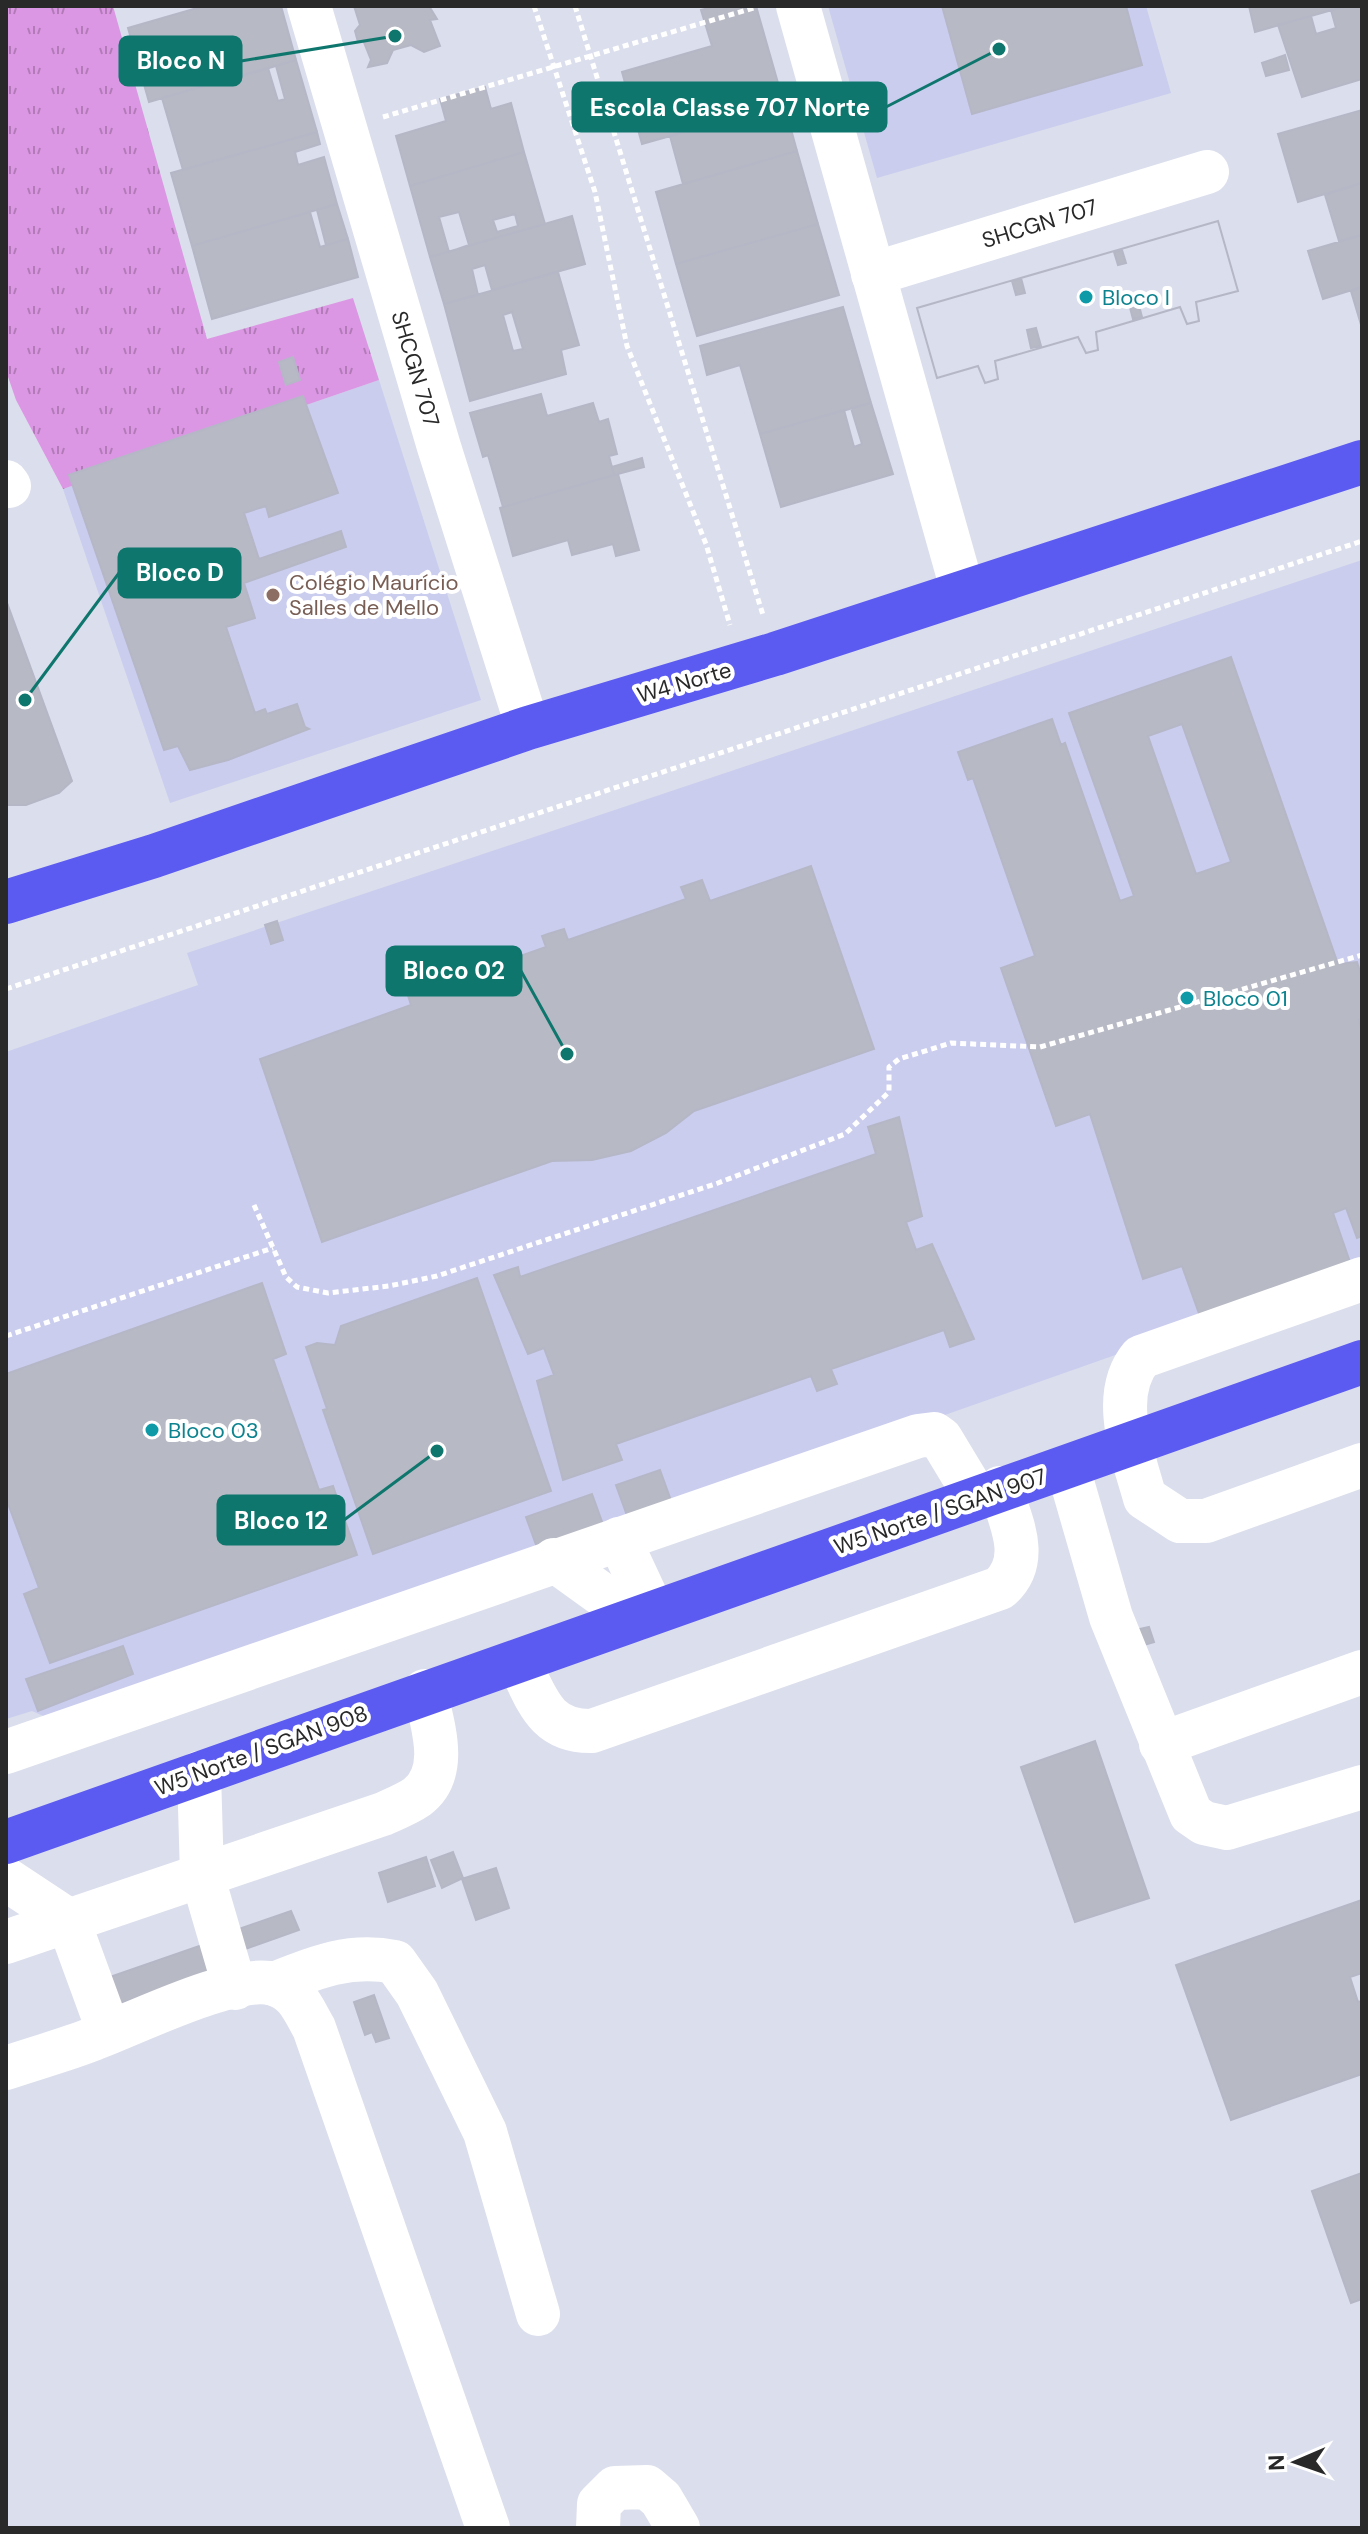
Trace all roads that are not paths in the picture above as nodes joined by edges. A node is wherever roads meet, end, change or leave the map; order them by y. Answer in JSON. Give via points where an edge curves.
{"nodes":[{"id":1,"x":309,"y":6,"type":"edge"},
{"id":2,"x":798,"y":6,"type":"edge"},
{"id":3,"x":1207,"y":172,"type":"dead end"},
{"id":4,"x":873,"y":274,"type":"junction"},
{"id":5,"x":1362,"y":462,"type":"edge"},
{"id":6,"x":963,"y":592,"type":"junction"},
{"id":7,"x":528,"y":728,"type":"junction"},
{"id":8,"x":6,"y":901,"type":"edge"},
{"id":9,"x":1362,"y":1279,"type":"edge"},
{"id":10,"x":1362,"y":1362,"type":"edge"},
{"id":11,"x":1130,"y":1444,"type":"junction"},
{"id":12,"x":1362,"y":1465,"type":"edge"},
{"id":13,"x":1068,"y":1468,"type":"junction"},
{"id":14,"x":988,"y":1492,"type":"junction"},
{"id":15,"x":619,"y":1539,"type":"junction"},
{"id":16,"x":554,"y":1560,"type":"junction"},
{"id":17,"x":645,"y":1616,"type":"junction"},
{"id":18,"x":518,"y":1661,"type":"junction"},
{"id":19,"x":1362,"y":1672,"type":"edge"},
{"id":20,"x":425,"y":1691,"type":"junction"},
{"id":21,"x":1161,"y":1744,"type":"junction"},
{"id":22,"x":6,"y":1752,"type":"edge"},
{"id":23,"x":199,"y":1773,"type":"junction"},
{"id":24,"x":1362,"y":1787,"type":"edge"},
{"id":25,"x":6,"y":1842,"type":"edge"},
{"id":26,"x":202,"y":1875,"type":"junction"},
{"id":27,"x":6,"y":1879,"type":"edge"},
{"id":28,"x":68,"y":1920,"type":"junction"},
{"id":29,"x":6,"y":1942,"type":"edge"},
{"id":30,"x":255,"y":1986,"type":"junction"},
{"id":31,"x":109,"y":2032,"type":"junction"},
{"id":32,"x":6,"y":2068,"type":"edge"},
{"id":33,"x":538,"y":2314,"type":"dead end"},
{"id":34,"x":488,"y":2528,"type":"edge"},
{"id":35,"x":598,"y":2528,"type":"edge"},
{"id":36,"x":678,"y":2528,"type":"edge"}],
"edges":[{"from":1,"to":7,"type":"street","name":"SHCGN 707"},
{"from":2,"to":4,"type":"street"},
{"from":3,"to":4,"type":"street","name":"SHCGN 707"},
{"from":4,"to":6,"type":"street"},
{"from":5,"to":6,"type":"main road","name":"W4 Norte"},
{"from":6,"to":7,"type":"main road","name":"W4 Norte"},
{"from":7,"to":8,"type":"main road","name":"W4 Norte"},
{"from":9,"to":11,"type":"street","via":[[1141,1357],[1127,1385]]},
{"from":10,"to":11,"type":"main road","name":"W5 Norte / SGAN 907"},
{"from":11,"to":12,"type":"street","via":[[1145,1498],[1180,1521],[1206,1521]]},
{"from":11,"to":13,"type":"main road","name":"W5 Norte / SGAN 907"},
{"from":13,"to":14,"type":"main road","name":"W5 Norte / SGAN 907"},
{"from":13,"to":21,"type":"street","via":[[1111,1617]]},
{"from":14,"to":15,"type":"street","via":[[941,1439],[925,1434]]},
{"from":14,"to":17,"type":"main road","name":"W5 Norte / SGAN 907"},
{"from":14,"to":18,"type":"street","via":[[1018,1546],[1011,1579],[1000,1588],[592,1731],[571,1731],[545,1714]]},
{"from":15,"to":16,"type":"street"},
{"from":15,"to":17,"type":"street"},
{"from":16,"to":17,"type":"street"},
{"from":16,"to":22,"type":"street"},
{"from":17,"to":18,"type":"main road","name":"W5 Norte / SGAN 907"},
{"from":18,"to":20,"type":"main road","name":"W5 Norte / SGAN 908"},
{"from":19,"to":21,"type":"street"},
{"from":20,"to":23,"type":"main road","name":"W5 Norte / SGAN 908"},
{"from":20,"to":26,"type":"street","via":[[437,1750],[433,1778],[418,1797],[383,1814]]},
{"from":21,"to":24,"type":"street","via":[[1191,1814],[1227,1828]]},
{"from":23,"to":25,"type":"main road","name":"W5 Norte / SGAN 908"},
{"from":23,"to":26,"type":"street"},
{"from":26,"to":28,"type":"street"},
{"from":26,"to":30,"type":"street"},
{"from":27,"to":28,"type":"street"},
{"from":28,"to":29,"type":"street"},
{"from":28,"to":31,"type":"street"},
{"from":30,"to":31,"type":"street","via":[[187,2001]]},
{"from":30,"to":33,"type":"street","via":[[337,1960],[395,1962],[417,1993],[485,2132]]},
{"from":30,"to":34,"type":"street","via":[[295,1994],[314,2028]]},
{"from":31,"to":32,"type":"street"},
{"from":35,"to":36,"type":"street","via":[[599,2504],[615,2488],[647,2487]]}]}
